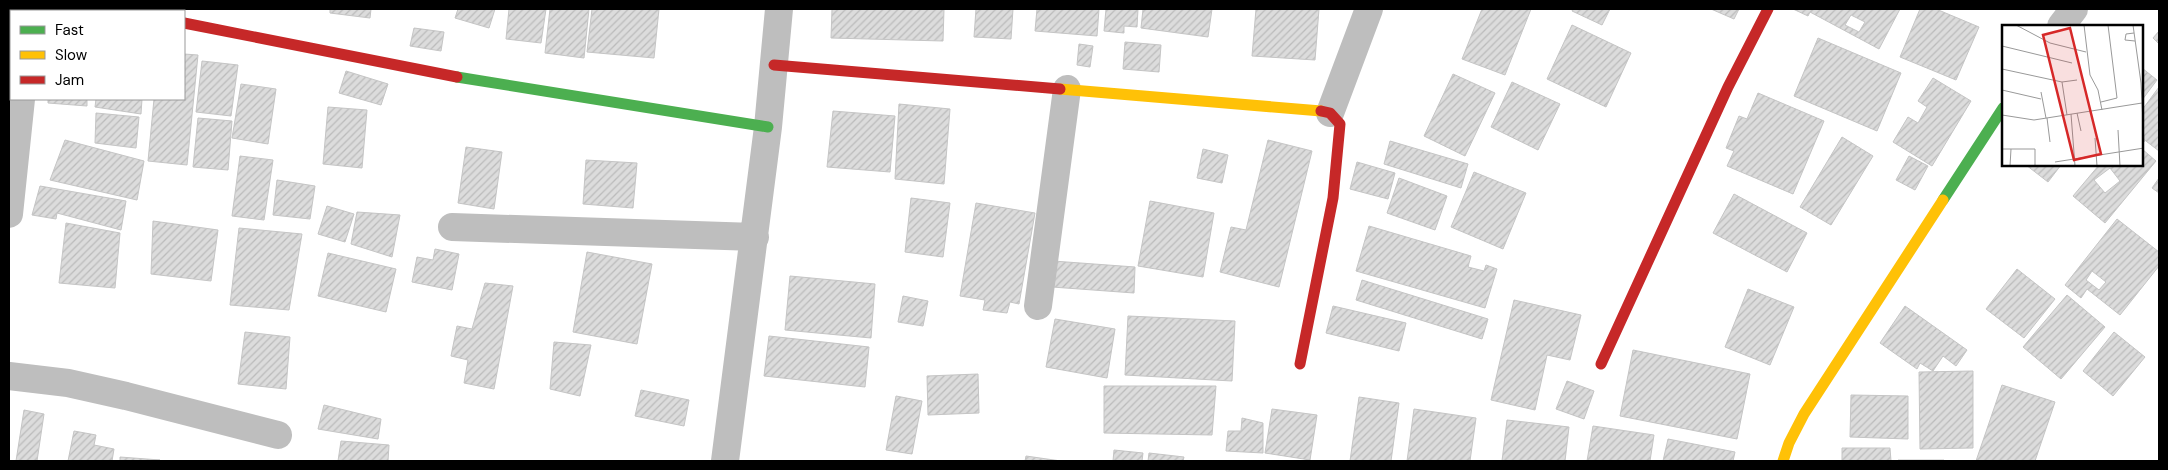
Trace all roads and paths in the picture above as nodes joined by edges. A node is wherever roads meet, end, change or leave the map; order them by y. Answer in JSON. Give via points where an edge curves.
{"nodes":[{"id":1,"x":779,"y":9,"type":"edge"},
{"id":2,"x":1369,"y":9,"type":"edge"},
{"id":3,"x":1768,"y":9,"type":"edge"},
{"id":4,"x":2074,"y":9,"type":"edge"},
{"id":5,"x":185,"y":23,"type":"edge"},
{"id":6,"x":2062,"y":25,"type":"edge"},
{"id":7,"x":774,"y":65,"type":"junction"},
{"id":8,"x":1067,"y":89,"type":"junction"},
{"id":9,"x":21,"y":100,"type":"edge"},
{"id":10,"x":2002,"y":110,"type":"edge"},
{"id":11,"x":1330,"y":113,"type":"junction"},
{"id":12,"x":768,"y":127,"type":"junction"},
{"id":13,"x":9,"y":214,"type":"edge"},
{"id":14,"x":452,"y":227,"type":"dead end"},
{"id":15,"x":755,"y":237,"type":"junction"},
{"id":16,"x":1038,"y":306,"type":"dead end"},
{"id":17,"x":1300,"y":364,"type":"dead end"},
{"id":18,"x":1601,"y":364,"type":"dead end"},
{"id":19,"x":9,"y":376,"type":"edge"},
{"id":20,"x":278,"y":435,"type":"dead end"},
{"id":21,"x":726,"y":461,"type":"edge"},
{"id":22,"x":1783,"y":461,"type":"edge"}],
"edges":[{"from":1,"to":7,"type":"street"},
{"from":2,"to":11,"type":"street"},
{"from":3,"to":18,"type":"street","via":[[1728,87]]},
{"from":4,"to":6,"type":"street"},
{"from":5,"to":12,"type":"street","via":[[440,74]]},
{"from":7,"to":8,"type":"street"},
{"from":7,"to":12,"type":"street"},
{"from":8,"to":11,"type":"street"},
{"from":8,"to":16,"type":"street"},
{"from":9,"to":13,"type":"street"},
{"from":10,"to":22,"type":"street","via":[[1804,414]]},
{"from":11,"to":17,"type":"street","via":[[1340,124],[1333,198]]},
{"from":12,"to":15,"type":"street"},
{"from":14,"to":15,"type":"street"},
{"from":15,"to":21,"type":"street"},
{"from":19,"to":20,"type":"street","via":[[68,383]]}]}
